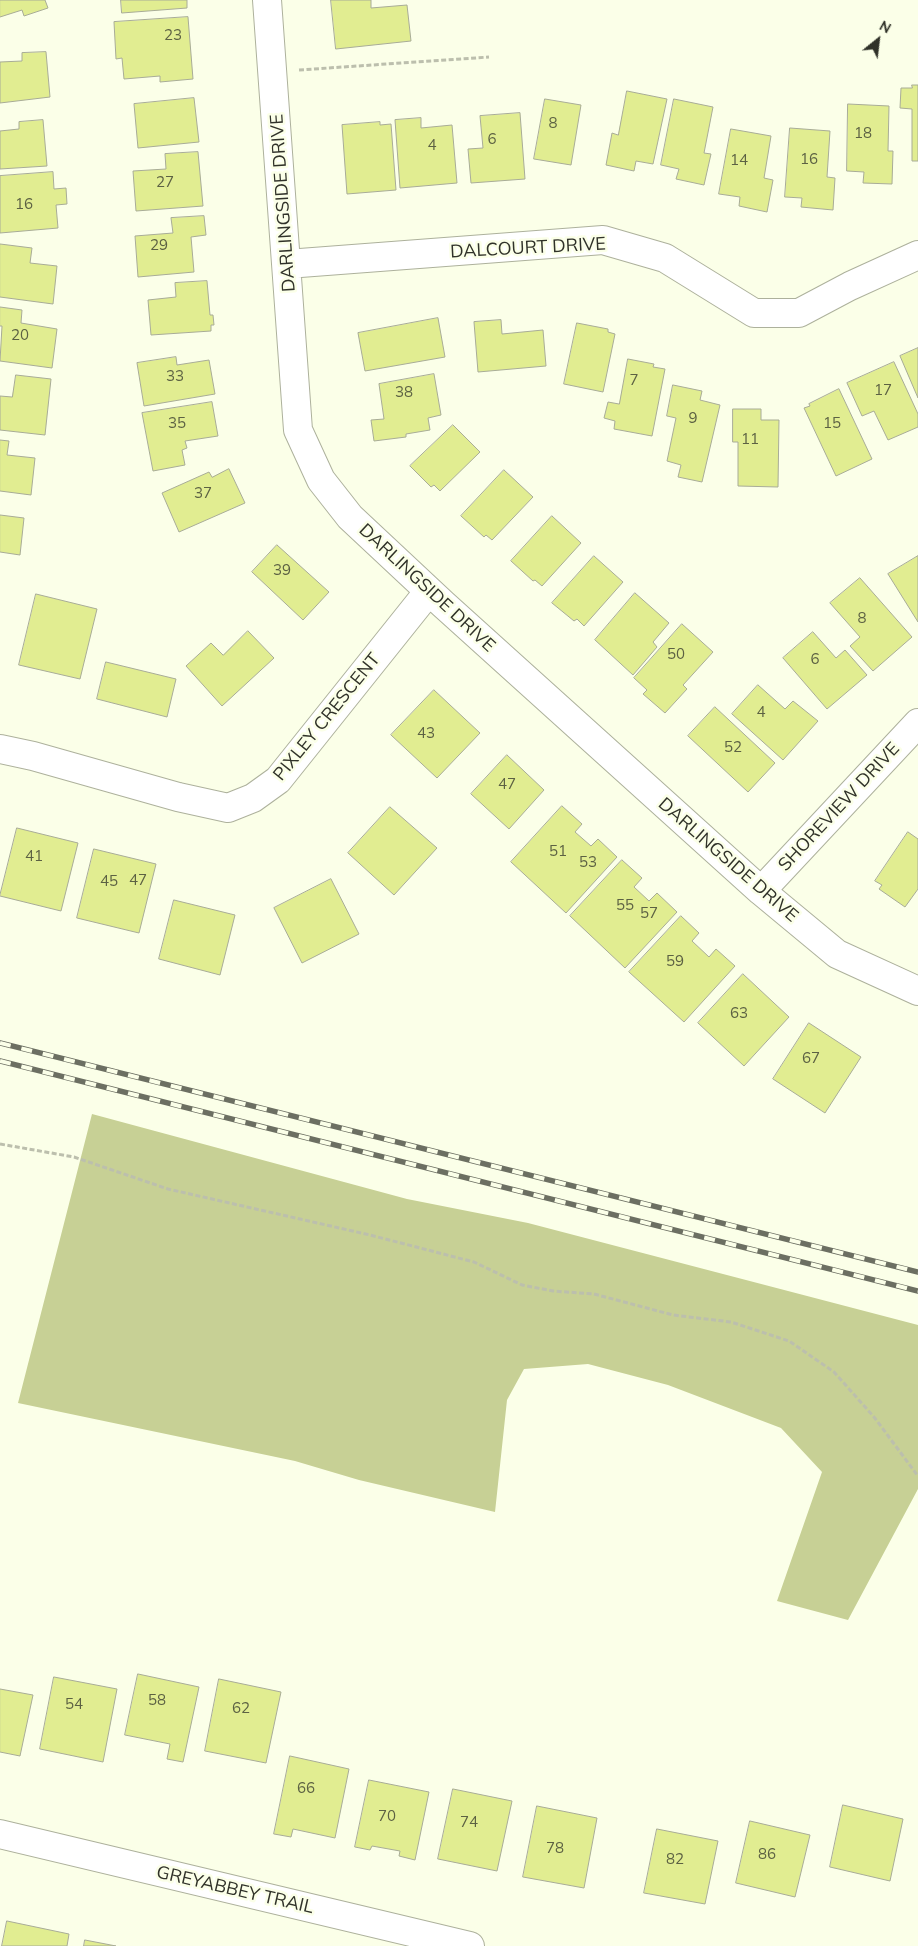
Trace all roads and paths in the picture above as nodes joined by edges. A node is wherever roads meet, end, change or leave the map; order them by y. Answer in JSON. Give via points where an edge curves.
{"nodes":[{"id":1,"x":268,"y":0,"type":"edge"},
{"id":2,"x":489,"y":57,"type":"dead end"},
{"id":3,"x":274,"y":72,"type":"junction"},
{"id":4,"x":918,"y":255,"type":"edge"},
{"id":5,"x":287,"y":264,"type":"junction"},
{"id":6,"x":429,"y":591,"type":"junction"},
{"id":7,"x":918,"y":723,"type":"edge"},
{"id":8,"x":0,"y":749,"type":"edge"},
{"id":9,"x":761,"y":892,"type":"junction"},
{"id":10,"x":918,"y":991,"type":"edge"},
{"id":11,"x":0,"y":1144,"type":"edge"},
{"id":12,"x":918,"y":1476,"type":"edge"},
{"id":13,"x":0,"y":1834,"type":"edge"},
{"id":14,"x":470,"y":1946,"type":"edge"}],
"edges":[{"from":1,"to":3,"type":"street","name":"DARLINGSIDE DRIVE"},
{"from":2,"to":3,"type":"path"},
{"from":3,"to":5,"type":"street","name":"DARLINGSIDE DRIVE"},
{"from":4,"to":5,"type":"street","name":"DALCOURT DRIVE","via":[[799,312],[754,314],[666,258],[603,240]]},
{"from":5,"to":6,"type":"street","name":"DARLINGSIDE DRIVE","via":[[298,430],[321,480],[350,517]]},
{"from":6,"to":8,"type":"street","name":"PIXLEY CRESCENT","via":[[278,780],[253,798],[228,808]]},
{"from":6,"to":9,"type":"street","name":"DARLINGSIDE DRIVE"},
{"from":7,"to":9,"type":"street","name":"SHOREVIEW DRIVE"},
{"from":9,"to":10,"type":"street","name":"DARLINGSIDE DRIVE","via":[[837,954]]},
{"from":11,"to":12,"type":"path","via":[[74,1157],[168,1190],[474,1262],[522,1285],[594,1294],[673,1315],[730,1322],[789,1341],[834,1372],[874,1417]]},
{"from":13,"to":14,"type":"street","name":"GREYABBEY TRAIL"}]}
